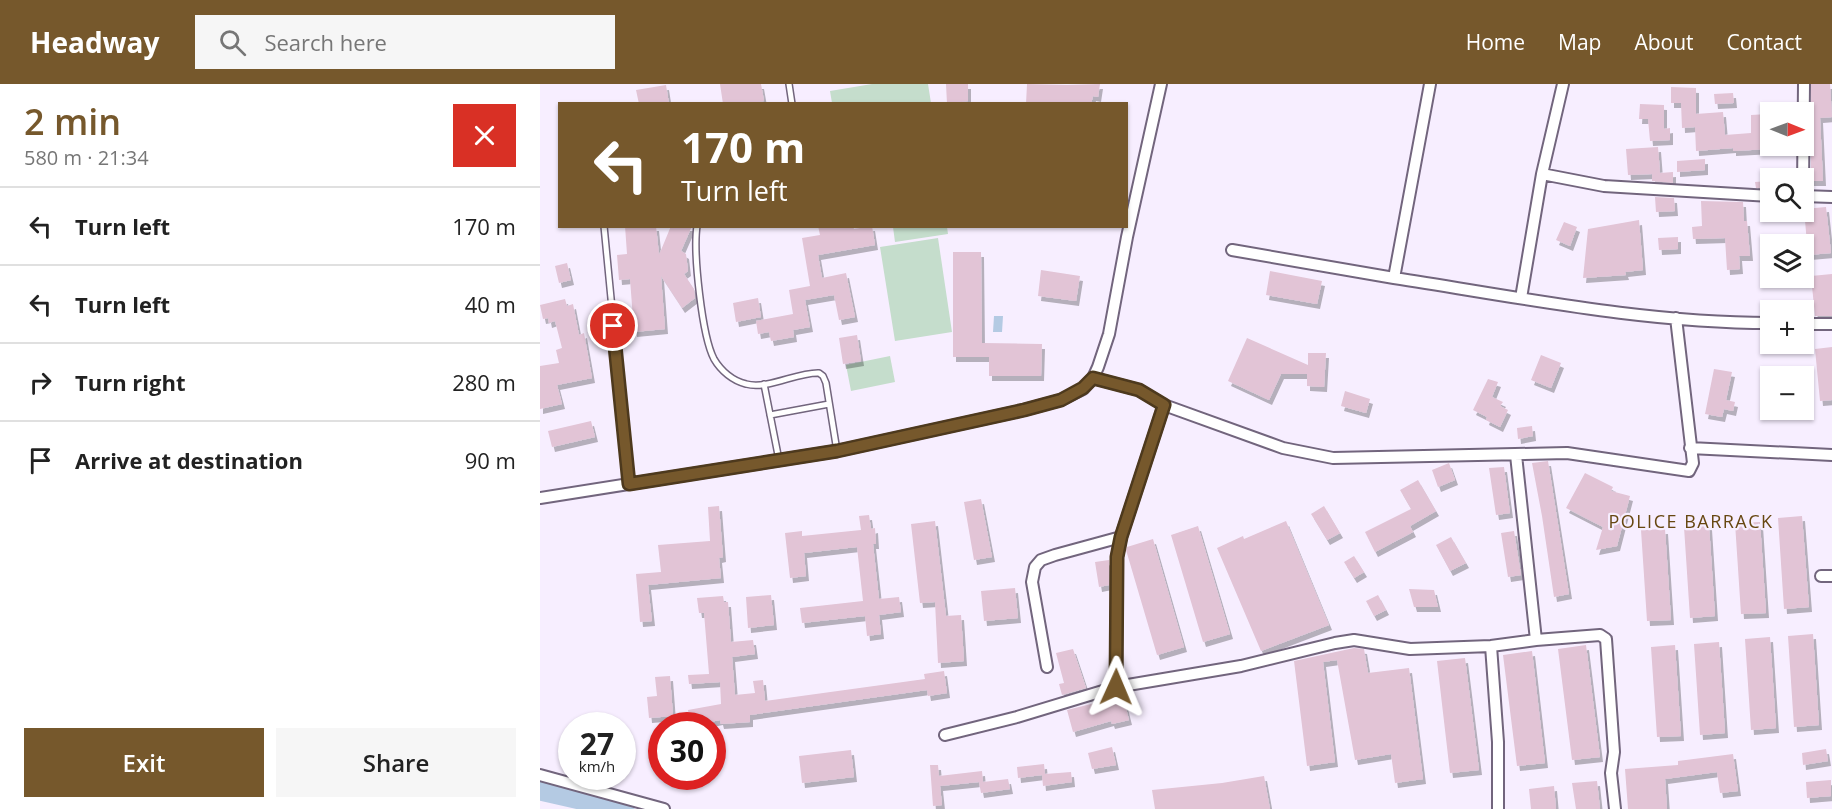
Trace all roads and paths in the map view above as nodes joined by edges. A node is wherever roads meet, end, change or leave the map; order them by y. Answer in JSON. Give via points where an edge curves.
{"nodes":[{"id":1,"x":789,"y":84,"type":"edge"},
{"id":2,"x":1161,"y":84,"type":"edge"},
{"id":3,"x":1430,"y":84,"type":"edge"},
{"id":4,"x":1563,"y":84,"type":"edge"},
{"id":5,"x":1804,"y":84,"type":"edge"},
{"id":6,"x":792,"y":102,"type":"edge"},
{"id":7,"x":1803,"y":168,"type":"edge"},
{"id":8,"x":1542,"y":174,"type":"junction"},
{"id":9,"x":1760,"y":194,"type":"edge"},
{"id":10,"x":1814,"y":196,"type":"edge"},
{"id":11,"x":1832,"y":197,"type":"edge"},
{"id":12,"x":604,"y":228,"type":"edge"},
{"id":13,"x":697,"y":228,"type":"edge"},
{"id":14,"x":1232,"y":250,"type":"dead end"},
{"id":15,"x":1394,"y":278,"type":"junction"},
{"id":16,"x":1521,"y":298,"type":"junction"},
{"id":17,"x":1676,"y":318,"type":"junction"},
{"id":18,"x":1760,"y":324,"type":"edge"},
{"id":19,"x":1814,"y":324,"type":"edge"},
{"id":20,"x":1832,"y":324,"type":"edge"},
{"id":21,"x":1093,"y":378,"type":"junction"},
{"id":22,"x":764,"y":384,"type":"junction"},
{"id":23,"x":830,"y":404,"type":"junction"},
{"id":24,"x":1164,"y":405,"type":"junction"},
{"id":25,"x":770,"y":415,"type":"junction"},
{"id":26,"x":1690,"y":448,"type":"junction"},
{"id":27,"x":837,"y":451,"type":"junction"},
{"id":28,"x":1516,"y":455,"type":"junction"},
{"id":29,"x":1832,"y":455,"type":"edge"},
{"id":30,"x":779,"y":460,"type":"junction"},
{"id":31,"x":629,"y":484,"type":"junction"},
{"id":32,"x":540,"y":498,"type":"edge"},
{"id":33,"x":1121,"y":537,"type":"junction"},
{"id":34,"x":1536,"y":640,"type":"junction"},
{"id":35,"x":1491,"y":646,"type":"junction"},
{"id":36,"x":1047,"y":667,"type":"dead end"},
{"id":37,"x":1116,"y":687,"type":"junction"},
{"id":38,"x":945,"y":735,"type":"dead end"},
{"id":39,"x":540,"y":775,"type":"edge"},
{"id":40,"x":664,"y":809,"type":"edge"},
{"id":41,"x":1498,"y":809,"type":"edge"},
{"id":42,"x":1615,"y":809,"type":"edge"}],
"edges":[{"from":1,"to":6,"type":"lane"},
{"from":2,"to":21,"type":"street","via":[[1109,334]]},
{"from":3,"to":15,"type":"street"},
{"from":4,"to":8,"type":"street"},
{"from":5,"to":7,"type":"street"},
{"from":8,"to":9,"type":"street","via":[[1604,186]]},
{"from":8,"to":16,"type":"street"},
{"from":10,"to":11,"type":"street"},
{"from":12,"to":31,"type":"lane"},
{"from":13,"to":22,"type":"lane","via":[[700,296],[715,359],[735,380],[748,385]]},
{"from":14,"to":15,"type":"street"},
{"from":15,"to":16,"type":"street"},
{"from":16,"to":17,"type":"street"},
{"from":17,"to":18,"type":"street"},
{"from":17,"to":26,"type":"street"},
{"from":19,"to":20,"type":"street"},
{"from":21,"to":24,"type":"street","via":[[1139,390]]},
{"from":21,"to":27,"type":"street","via":[[1061,400]]},
{"from":22,"to":23,"type":"lane","via":[[819,373],[826,383]]},
{"from":22,"to":25,"type":"lane"},
{"from":23,"to":25,"type":"lane"},
{"from":23,"to":27,"type":"lane"},
{"from":24,"to":28,"type":"street","via":[[1283,448],[1333,458]]},
{"from":24,"to":33,"type":"street"},
{"from":25,"to":30,"type":"lane"},
{"from":26,"to":28,"type":"street","via":[[1693,463],[1689,471],[1567,453]]},
{"from":26,"to":29,"type":"street"},
{"from":27,"to":30,"type":"street"},
{"from":28,"to":34,"type":"street"},
{"from":30,"to":31,"type":"street"},
{"from":31,"to":32,"type":"street"},
{"from":33,"to":36,"type":"street","via":[[1055,555],[1035,567],[1032,582]]},
{"from":33,"to":37,"type":"street","via":[[1116,573]]},
{"from":34,"to":35,"type":"street"},
{"from":34,"to":42,"type":"street","via":[[1600,635],[1605,639]]},
{"from":35,"to":37,"type":"street","via":[[1410,649],[1354,640],[1241,666]]},
{"from":35,"to":41,"type":"street"},
{"from":37,"to":38,"type":"street"},
{"from":39,"to":40,"type":"street"}]}
